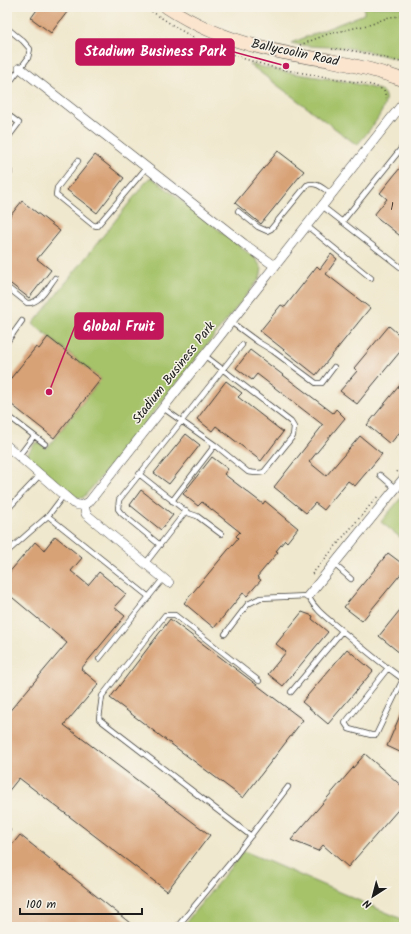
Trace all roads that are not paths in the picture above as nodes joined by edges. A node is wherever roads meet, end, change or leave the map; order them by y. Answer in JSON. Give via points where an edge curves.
{"nodes":[{"id":1,"x":167,"y":7,"type":"edge"},
{"id":2,"x":7,"y":28,"type":"edge"},
{"id":3,"x":20,"y":68,"type":"junction"},
{"id":4,"x":404,"y":80,"type":"edge"},
{"id":5,"x":7,"y":86,"type":"edge"},
{"id":6,"x":404,"y":102,"type":"edge"},
{"id":7,"x":7,"y":114,"type":"edge"},
{"id":8,"x":7,"y":139,"type":"edge"},
{"id":9,"x":404,"y":145,"type":"edge"},
{"id":10,"x":78,"y":161,"type":"dead end"},
{"id":11,"x":147,"y":167,"type":"junction"},
{"id":12,"x":332,"y":194,"type":"junction"},
{"id":13,"x":322,"y":206,"type":"junction"},
{"id":14,"x":238,"y":211,"type":"dead end"},
{"id":15,"x":342,"y":222,"type":"junction"},
{"id":16,"x":307,"y":226,"type":"junction"},
{"id":17,"x":275,"y":266,"type":"junction"},
{"id":18,"x":404,"y":270,"type":"edge"},
{"id":19,"x":55,"y":278,"type":"dead end"},
{"id":20,"x":371,"y":278,"type":"dead end"},
{"id":21,"x":7,"y":287,"type":"edge"},
{"id":22,"x":22,"y":321,"type":"dead end"},
{"id":23,"x":231,"y":322,"type":"junction"},
{"id":24,"x":7,"y":330,"type":"edge"},
{"id":25,"x":13,"y":334,"type":"junction"},
{"id":26,"x":7,"y":342,"type":"edge"},
{"id":27,"x":242,"y":345,"type":"dead end"},
{"id":28,"x":204,"y":356,"type":"junction"},
{"id":29,"x":334,"y":367,"type":"dead end"},
{"id":30,"x":222,"y":369,"type":"junction"},
{"id":31,"x":163,"y":408,"type":"junction"},
{"id":32,"x":7,"y":415,"type":"edge"},
{"id":33,"x":181,"y":422,"type":"junction"},
{"id":34,"x":34,"y":436,"type":"junction"},
{"id":35,"x":45,"y":444,"type":"dead end"},
{"id":36,"x":215,"y":445,"type":"junction"},
{"id":37,"x":7,"y":446,"type":"edge"},
{"id":38,"x":18,"y":457,"type":"junction"},
{"id":39,"x":40,"y":474,"type":"junction"},
{"id":40,"x":139,"y":474,"type":"junction"},
{"id":41,"x":380,"y":476,"type":"dead end"},
{"id":42,"x":404,"y":478,"type":"edge"},
{"id":43,"x":392,"y":486,"type":"junction"},
{"id":44,"x":64,"y":495,"type":"junction"},
{"id":45,"x":172,"y":500,"type":"junction"},
{"id":46,"x":84,"y":505,"type":"junction"},
{"id":47,"x":7,"y":510,"type":"edge"},
{"id":48,"x":186,"y":511,"type":"junction"},
{"id":49,"x":48,"y":516,"type":"junction"},
{"id":50,"x":221,"y":534,"type":"dead end"},
{"id":51,"x":160,"y":545,"type":"junction"},
{"id":52,"x":7,"y":552,"type":"edge"},
{"id":53,"x":146,"y":564,"type":"junction"},
{"id":54,"x":334,"y":564,"type":"junction"},
{"id":55,"x":351,"y":578,"type":"dead end"},
{"id":56,"x":166,"y":581,"type":"joint"},
{"id":57,"x":308,"y":596,"type":"junction"},
{"id":58,"x":149,"y":597,"type":"junction"},
{"id":59,"x":342,"y":631,"type":"junction"},
{"id":60,"x":225,"y":634,"type":"dead end"},
{"id":61,"x":99,"y":659,"type":"dead end"},
{"id":62,"x":388,"y":668,"type":"junction"},
{"id":63,"x":403,"y":679,"type":"edge"},
{"id":64,"x":259,"y":681,"type":"dead end"},
{"id":65,"x":291,"y":692,"type":"dead end"},
{"id":66,"x":288,"y":787,"type":"dead end"},
{"id":67,"x":250,"y":836,"type":"junction"},
{"id":68,"x":177,"y":927,"type":"edge"}],
"edges":[{"from":1,"to":4,"type":"street","name":"Ballycoolin Road","via":[[218,34],[251,45],[329,60]]},
{"from":2,"to":3,"type":"lane","via":[[30,49],[28,58]]},
{"from":3,"to":5,"type":"lane"},
{"from":3,"to":11,"type":"street"},
{"from":6,"to":12,"type":"street","name":"Stadium Business Park"},
{"from":7,"to":8,"type":"lane","via":[[19,123]]},
{"from":9,"to":15,"type":"lane"},
{"from":10,"to":11,"type":"lane","via":[[57,188],[56,195],[97,226]]},
{"from":11,"to":17,"type":"street"},
{"from":12,"to":13,"type":"street","name":"Stadium Business Park"},
{"from":12,"to":14,"type":"lane","via":[[311,183],[307,185],[271,230],[267,231]]},
{"from":13,"to":15,"type":"lane"},
{"from":13,"to":16,"type":"street","name":"Stadium Business Park"},
{"from":15,"to":18,"type":"lane"},
{"from":16,"to":17,"type":"street","name":"Stadium Business Park"},
{"from":16,"to":20,"type":"lane"},
{"from":17,"to":23,"type":"street","name":"Stadium Business Park"},
{"from":19,"to":21,"type":"lane","via":[[37,301],[31,303]]},
{"from":22,"to":25,"type":"lane"},
{"from":23,"to":28,"type":"street","name":"Stadium Business Park"},
{"from":23,"to":29,"type":"lane","via":[[316,383],[322,383]]},
{"from":24,"to":25,"type":"lane"},
{"from":25,"to":26,"type":"lane"},
{"from":27,"to":30,"type":"lane"},
{"from":28,"to":30,"type":"lane"},
{"from":28,"to":31,"type":"street","name":"Stadium Business Park"},
{"from":30,"to":33,"type":"lane"},
{"from":30,"to":36,"type":"lane","via":[[291,422],[294,432],[264,472],[259,474],[248,472]]},
{"from":31,"to":33,"type":"lane"},
{"from":31,"to":46,"type":"street","name":"Stadium Business Park"},
{"from":32,"to":34,"type":"lane"},
{"from":33,"to":36,"type":"lane"},
{"from":33,"to":40,"type":"lane"},
{"from":34,"to":35,"type":"lane"},
{"from":34,"to":38,"type":"lane"},
{"from":36,"to":45,"type":"lane"},
{"from":37,"to":38,"type":"street"},
{"from":38,"to":39,"type":"street"},
{"from":39,"to":44,"type":"street"},
{"from":39,"to":47,"type":"lane"},
{"from":40,"to":45,"type":"lane"},
{"from":40,"to":51,"type":"lane","via":[[119,500],[118,509]]},
{"from":41,"to":43,"type":"lane"},
{"from":42,"to":43,"type":"street"},
{"from":43,"to":54,"type":"street"},
{"from":44,"to":46,"type":"street","via":[[78,505]]},
{"from":44,"to":49,"type":"lane"},
{"from":45,"to":48,"type":"lane"},
{"from":46,"to":53,"type":"street","via":[[86,514]]},
{"from":48,"to":50,"type":"lane"},
{"from":48,"to":51,"type":"lane"},
{"from":49,"to":52,"type":"lane"},
{"from":49,"to":58,"type":"lane"},
{"from":51,"to":53,"type":"lane"},
{"from":53,"to":56,"type":"street"},
{"from":54,"to":55,"type":"lane"},
{"from":54,"to":57,"type":"street"},
{"from":56,"to":58,"type":"lane"},
{"from":57,"to":59,"type":"lane","via":[[314,607]]},
{"from":57,"to":60,"type":"lane","via":[[260,598],[248,604]]},
{"from":58,"to":61,"type":"lane"},
{"from":59,"to":62,"type":"lane"},
{"from":59,"to":65,"type":"lane"},
{"from":62,"to":63,"type":"lane"},
{"from":62,"to":63,"type":"lane","via":[[345,723],[349,728],[376,735]]},
{"from":64,"to":67,"type":"lane","via":[[175,615],[165,615],[102,696],[99,719]]},
{"from":66,"to":67,"type":"lane"},
{"from":67,"to":68,"type":"lane"}]}
